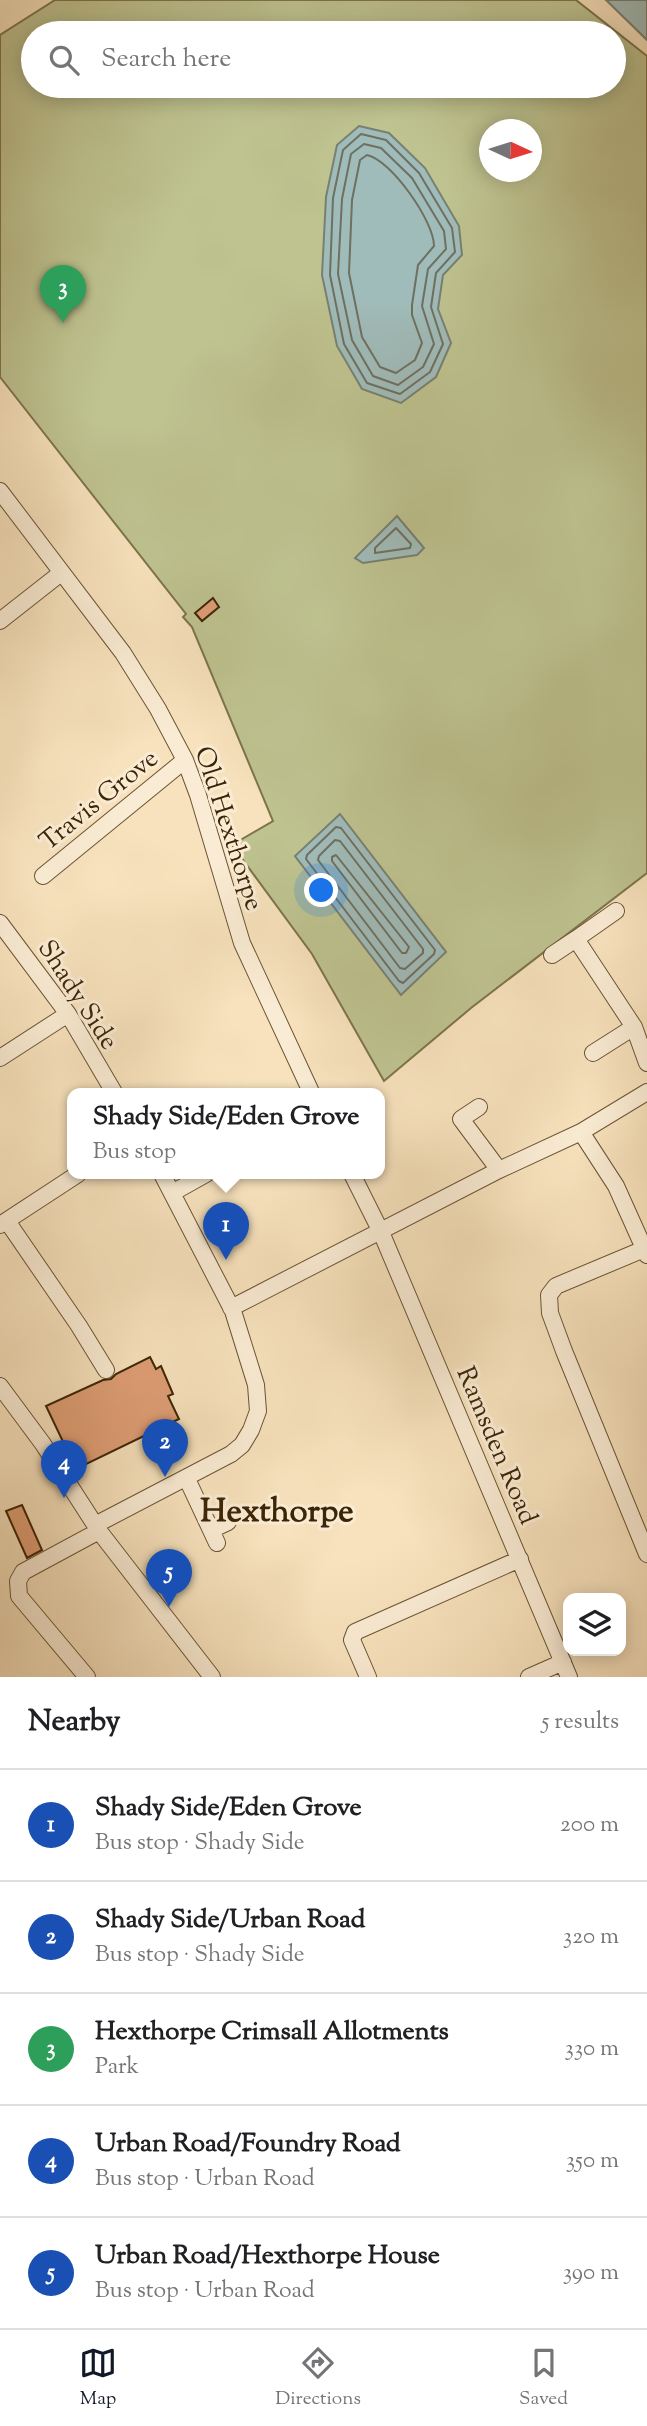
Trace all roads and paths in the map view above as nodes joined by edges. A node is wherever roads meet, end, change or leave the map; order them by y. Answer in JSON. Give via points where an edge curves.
{"nodes":[{"id":1,"x":0,"y":491,"type":"edge"},
{"id":2,"x":61,"y":573,"type":"junction"},
{"id":3,"x":0,"y":621,"type":"edge"},
{"id":4,"x":185,"y":760,"type":"junction"},
{"id":5,"x":43,"y":876,"type":"dead end"},
{"id":6,"x":616,"y":911,"type":"dead end"},
{"id":7,"x":0,"y":923,"type":"edge"},
{"id":8,"x":576,"y":939,"type":"junction"},
{"id":9,"x":552,"y":955,"type":"dead end"},
{"id":10,"x":68,"y":1014,"type":"junction"},
{"id":11,"x":634,"y":1027,"type":"junction"},
{"id":12,"x":593,"y":1053,"type":"dead end"},
{"id":13,"x":0,"y":1058,"type":"edge"},
{"id":14,"x":647,"y":1063,"type":"edge"},
{"id":15,"x":111,"y":1088,"type":"edge"},
{"id":16,"x":309,"y":1088,"type":"edge"},
{"id":17,"x":647,"y":1093,"type":"edge"},
{"id":18,"x":479,"y":1107,"type":"dead end"},
{"id":19,"x":581,"y":1132,"type":"junction"},
{"id":20,"x":499,"y":1170,"type":"junction"},
{"id":21,"x":70,"y":1179,"type":"edge"},
{"id":22,"x":165,"y":1179,"type":"edge"},
{"id":23,"x":197,"y":1179,"type":"edge"},
{"id":24,"x":354,"y":1179,"type":"edge"},
{"id":25,"x":172,"y":1193,"type":"junction"},
{"id":26,"x":3,"y":1223,"type":"edge"},
{"id":27,"x":641,"y":1227,"type":"edge"},
{"id":28,"x":381,"y":1232,"type":"junction"},
{"id":29,"x":646,"y":1252,"type":"edge"},
{"id":30,"x":231,"y":1308,"type":"junction"},
{"id":31,"x":106,"y":1370,"type":"dead end"},
{"id":32,"x":0,"y":1386,"type":"edge"},
{"id":33,"x":187,"y":1479,"type":"junction"},
{"id":34,"x":228,"y":1522,"type":"dead end"},
{"id":35,"x":97,"y":1528,"type":"junction"},
{"id":36,"x":647,"y":1554,"type":"edge"},
{"id":37,"x":520,"y":1559,"type":"junction"},
{"id":38,"x":566,"y":1670,"type":"edge"},
{"id":39,"x":210,"y":1676,"type":"edge"},
{"id":40,"x":87,"y":1677,"type":"edge"},
{"id":41,"x":368,"y":1677,"type":"edge"},
{"id":42,"x":529,"y":1677,"type":"edge"}],
"edges":[{"from":1,"to":2,"type":"street","name":"Old Hexthorpe"},
{"from":2,"to":3,"type":"street"},
{"from":2,"to":4,"type":"street","name":"Old Hexthorpe","via":[[138,675]]},
{"from":4,"to":5,"type":"street","name":"Travis Grove"},
{"from":4,"to":16,"type":"street","name":"Old Hexthorpe","via":[[242,943]]},
{"from":6,"to":8,"type":"street"},
{"from":7,"to":10,"type":"street","name":"Shady Side"},
{"from":8,"to":9,"type":"street"},
{"from":8,"to":11,"type":"street"},
{"from":10,"to":13,"type":"street"},
{"from":10,"to":15,"type":"street","name":"Shady Side"},
{"from":11,"to":12,"type":"street"},
{"from":11,"to":14,"type":"street"},
{"from":17,"to":19,"type":"street"},
{"from":18,"to":20,"type":"street","via":[[461,1119]]},
{"from":19,"to":20,"type":"street"},
{"from":19,"to":27,"type":"street"},
{"from":20,"to":28,"type":"street"},
{"from":21,"to":26,"type":"street"},
{"from":22,"to":25,"type":"street"},
{"from":23,"to":25,"type":"street"},
{"from":24,"to":28,"type":"street"},
{"from":25,"to":30,"type":"street"},
{"from":26,"to":31,"type":"street"},
{"from":27,"to":29,"type":"street"},
{"from":28,"to":30,"type":"street"},
{"from":28,"to":37,"type":"street","name":"Ramsden Road"},
{"from":29,"to":36,"type":"street","via":[[556,1286],[549,1295],[564,1351]]},
{"from":30,"to":33,"type":"street","via":[[256,1385],[258,1411],[242,1446]]},
{"from":32,"to":35,"type":"street"},
{"from":33,"to":34,"type":"street","via":[[214,1536]]},
{"from":33,"to":35,"type":"street"},
{"from":35,"to":39,"type":"street"},
{"from":35,"to":40,"type":"street","via":[[23,1572],[18,1581],[19,1596]]},
{"from":37,"to":38,"type":"street","name":"Ramsden Road"},
{"from":37,"to":41,"type":"street","via":[[352,1636]]},
{"from":38,"to":42,"type":"street"}]}
